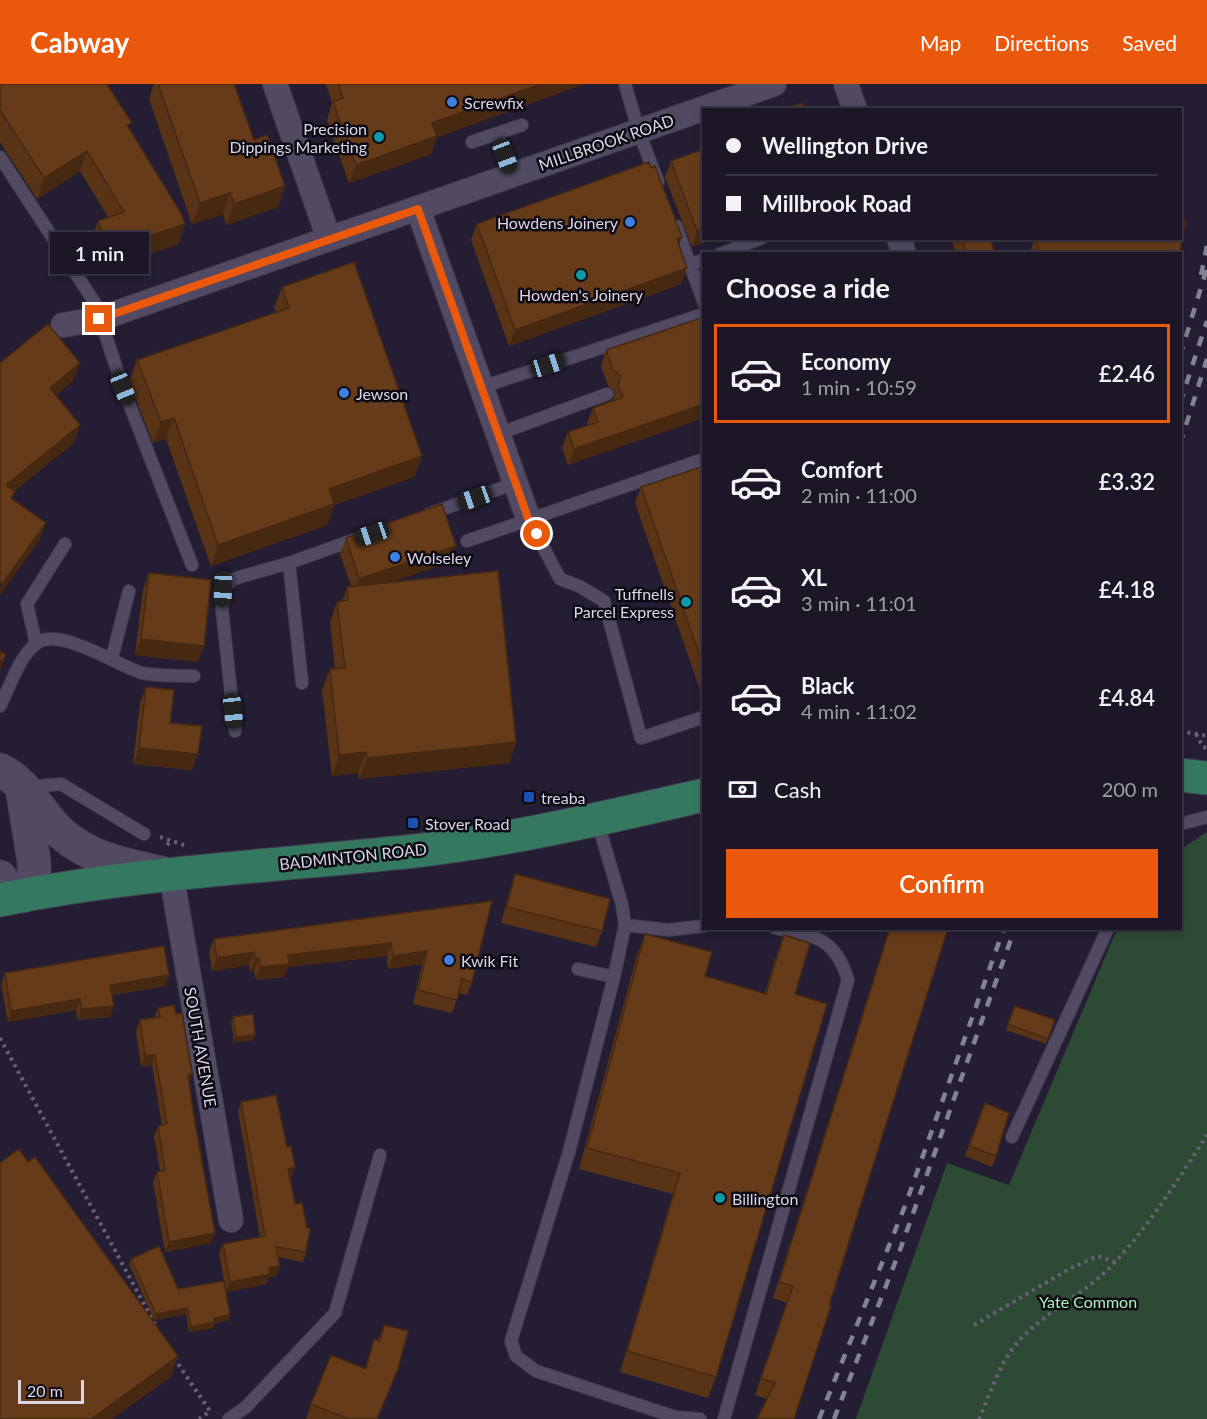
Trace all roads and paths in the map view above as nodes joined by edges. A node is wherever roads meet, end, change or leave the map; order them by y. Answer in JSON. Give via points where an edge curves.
{"nodes":[{"id":1,"x":275,"y":84,"type":"edge"},
{"id":2,"x":625,"y":84,"type":"edge"},
{"id":3,"x":774,"y":84,"type":"edge"},
{"id":4,"x":846,"y":84,"type":"edge"},
{"id":5,"x":706,"y":108,"type":"edge"},
{"id":6,"x":854,"y":108,"type":"edge"},
{"id":7,"x":702,"y":110,"type":"edge"},
{"id":8,"x":522,"y":125,"type":"dead end"},
{"id":9,"x":639,"y":132,"type":"junction"},
{"id":10,"x":497,"y":134,"type":"junction"},
{"id":11,"x":472,"y":142,"type":"dead end"},
{"id":12,"x":0,"y":157,"type":"edge"},
{"id":13,"x":512,"y":175,"type":"junction"},
{"id":14,"x":418,"y":209,"type":"junction"},
{"id":15,"x":329,"y":239,"type":"junction"},
{"id":16,"x":757,"y":240,"type":"edge"},
{"id":17,"x":725,"y":252,"type":"edge"},
{"id":18,"x":702,"y":261,"type":"edge"},
{"id":19,"x":690,"y":264,"type":"junction"},
{"id":20,"x":702,"y":298,"type":"edge"},
{"id":21,"x":702,"y":315,"type":"edge"},
{"id":22,"x":99,"y":319,"type":"junction"},
{"id":23,"x":63,"y":326,"type":"dead end"},
{"id":24,"x":482,"y":387,"type":"junction"},
{"id":25,"x":607,"y":394,"type":"dead end"},
{"id":26,"x":498,"y":434,"type":"junction"},
{"id":27,"x":702,"y":460,"type":"edge"},
{"id":28,"x":516,"y":483,"type":"junction"},
{"id":29,"x":419,"y":517,"type":"edge"},
{"id":30,"x":528,"y":518,"type":"junction"},
{"id":31,"x":375,"y":532,"type":"edge"},
{"id":32,"x":467,"y":541,"type":"dead end"},
{"id":33,"x":65,"y":544,"type":"dead end"},
{"id":34,"x":289,"y":563,"type":"junction"},
{"id":35,"x":192,"y":565,"type":"dead end"},
{"id":36,"x":129,"y":591,"type":"dead end"},
{"id":37,"x":36,"y":643,"type":"junction"},
{"id":38,"x":112,"y":658,"type":"junction"},
{"id":39,"x":194,"y":676,"type":"dead end"},
{"id":40,"x":302,"y":683,"type":"dead end"},
{"id":41,"x":0,"y":706,"type":"edge"},
{"id":42,"x":702,"y":718,"type":"edge"},
{"id":43,"x":1182,"y":730,"type":"edge"},
{"id":44,"x":235,"y":731,"type":"dead end"},
{"id":45,"x":1196,"y":734,"type":"junction"},
{"id":46,"x":1207,"y":736,"type":"edge"},
{"id":47,"x":1207,"y":748,"type":"edge"},
{"id":48,"x":1182,"y":775,"type":"edge"},
{"id":49,"x":1207,"y":778,"type":"edge"},
{"id":50,"x":11,"y":779,"type":"edge"},
{"id":51,"x":702,"y":795,"type":"edge"},
{"id":52,"x":1207,"y":818,"type":"edge"},
{"id":53,"x":597,"y":819,"type":"junction"},
{"id":54,"x":1182,"y":824,"type":"edge"},
{"id":55,"x":144,"y":834,"type":"dead end"},
{"id":56,"x":167,"y":873,"type":"junction"},
{"id":57,"x":8,"y":891,"type":"edge"},
{"id":58,"x":625,"y":925,"type":"junction"},
{"id":59,"x":702,"y":926,"type":"edge"},
{"id":60,"x":785,"y":930,"type":"edge"},
{"id":61,"x":1107,"y":930,"type":"edge"},
{"id":62,"x":578,"y":969,"type":"dead end"},
{"id":63,"x":614,"y":977,"type":"junction"},
{"id":64,"x":0,"y":1038,"type":"edge"},
{"id":65,"x":1207,"y":1135,"type":"edge"},
{"id":66,"x":1012,"y":1137,"type":"dead end"},
{"id":67,"x":380,"y":1155,"type":"dead end"},
{"id":68,"x":231,"y":1220,"type":"dead end"},
{"id":69,"x":1116,"y":1262,"type":"junction"},
{"id":70,"x":974,"y":1325,"type":"dead end"},
{"id":71,"x":160,"y":1333,"type":"edge"},
{"id":72,"x":171,"y":1354,"type":"edge"},
{"id":73,"x":199,"y":1419,"type":"edge"},
{"id":74,"x":229,"y":1419,"type":"edge"},
{"id":75,"x":700,"y":1419,"type":"edge"},
{"id":76,"x":724,"y":1419,"type":"edge"},
{"id":77,"x":979,"y":1419,"type":"edge"}],
"edges":[{"from":1,"to":15,"type":"street"},
{"from":2,"to":9,"type":"lane"},
{"from":3,"to":5,"type":"street","name":"MILLBROOK ROAD"},
{"from":4,"to":6,"type":"street"},
{"from":7,"to":9,"type":"street","name":"MILLBROOK ROAD"},
{"from":8,"to":10,"type":"lane"},
{"from":9,"to":13,"type":"street","name":"MILLBROOK ROAD"},
{"from":9,"to":19,"type":"lane"},
{"from":10,"to":11,"type":"lane"},
{"from":10,"to":13,"type":"lane"},
{"from":12,"to":22,"type":"lane","via":[[95,303]]},
{"from":13,"to":14,"type":"street","name":"MILLBROOK ROAD"},
{"from":14,"to":15,"type":"street","name":"MILLBROOK ROAD"},
{"from":14,"to":24,"type":"street"},
{"from":15,"to":22,"type":"street","name":"MILLBROOK ROAD"},
{"from":16,"to":17,"type":"lane"},
{"from":18,"to":19,"type":"lane"},
{"from":19,"to":20,"type":"lane"},
{"from":21,"to":24,"type":"lane"},
{"from":22,"to":23,"type":"street","name":"MILLBROOK ROAD"},
{"from":22,"to":35,"type":"lane"},
{"from":24,"to":26,"type":"street"},
{"from":25,"to":26,"type":"lane"},
{"from":26,"to":28,"type":"street"},
{"from":27,"to":30,"type":"lane"},
{"from":28,"to":29,"type":"lane"},
{"from":28,"to":30,"type":"street"},
{"from":30,"to":32,"type":"lane"},
{"from":30,"to":42,"type":"lane","via":[[560,579],[604,601],[641,738]]},
{"from":31,"to":34,"type":"lane"},
{"from":33,"to":37,"type":"lane","via":[[27,604]]},
{"from":34,"to":40,"type":"lane"},
{"from":34,"to":44,"type":"lane","via":[[233,579],[223,589]]},
{"from":36,"to":38,"type":"lane"},
{"from":37,"to":38,"type":"lane","via":[[56,638]]},
{"from":37,"to":41,"type":"lane"},
{"from":38,"to":39,"type":"lane","via":[[140,672]]},
{"from":43,"to":45,"type":"path"},
{"from":45,"to":46,"type":"path"},
{"from":45,"to":47,"type":"path"},
{"from":48,"to":49,"type":"main road"},
{"from":50,"to":55,"type":"lane","via":[[61,784]]},
{"from":50,"to":56,"type":"main road","via":[[59,832],[80,848],[102,859]]},
{"from":50,"to":57,"type":"main road","via":[[34,861],[34,878]]},
{"from":51,"to":53,"type":"main road","name":"BADMINTON ROAD"},
{"from":52,"to":54,"type":"lane"},
{"from":53,"to":56,"type":"main road","name":"BADMINTON ROAD","via":[[514,837],[416,850]]},
{"from":53,"to":58,"type":"lane"},
{"from":56,"to":57,"type":"main road","name":"BADMINTON ROAD"},
{"from":56,"to":68,"type":"street","name":"SOUTH AVENUE"},
{"from":58,"to":59,"type":"lane","via":[[668,930]]},
{"from":58,"to":63,"type":"lane"},
{"from":60,"to":76,"type":"lane","via":[[815,936],[831,946],[842,960],[848,980]]},
{"from":61,"to":66,"type":"lane"},
{"from":62,"to":63,"type":"lane"},
{"from":63,"to":75,"type":"lane","via":[[569,1152],[511,1341],[516,1356],[536,1371],[675,1417]]},
{"from":64,"to":71,"type":"path"},
{"from":65,"to":69,"type":"path","via":[[1159,1208]]},
{"from":67,"to":74,"type":"lane","via":[[335,1314],[246,1407]]},
{"from":69,"to":70,"type":"path","via":[[1098,1256]]},
{"from":69,"to":77,"type":"path","via":[[1017,1343]]},
{"from":72,"to":73,"type":"path","via":[[210,1411]]}]}
